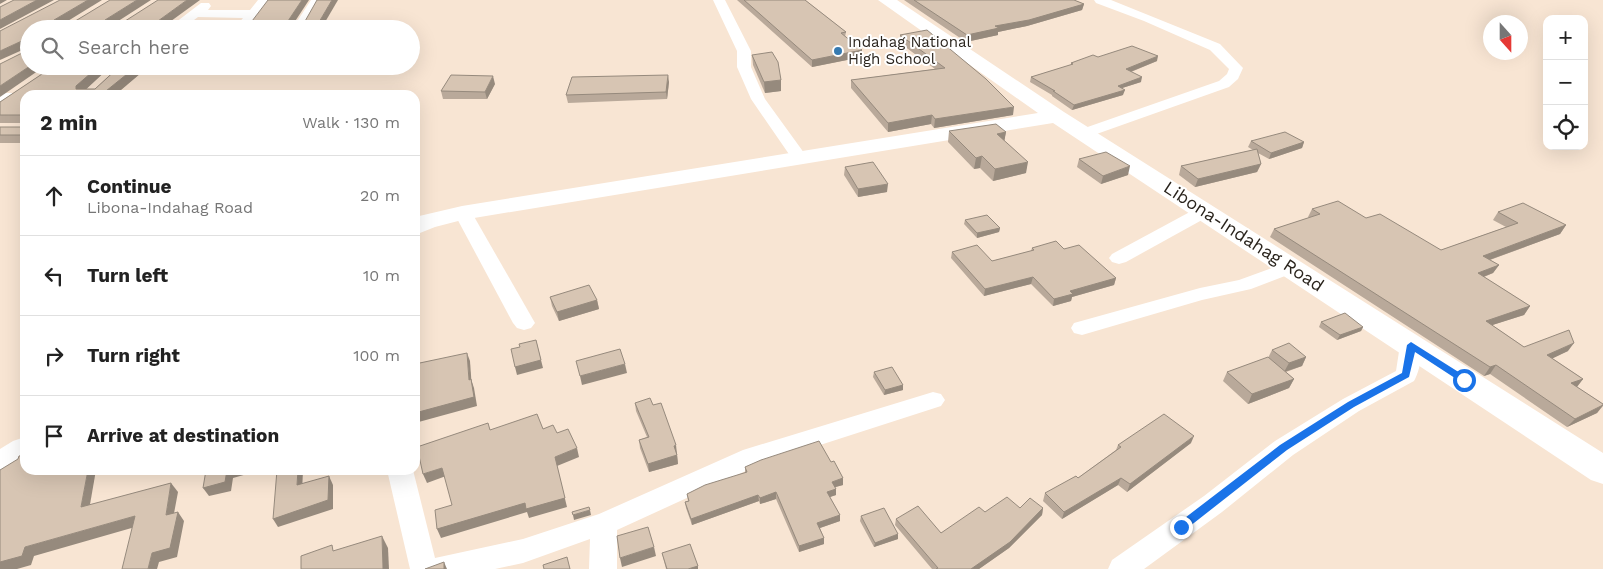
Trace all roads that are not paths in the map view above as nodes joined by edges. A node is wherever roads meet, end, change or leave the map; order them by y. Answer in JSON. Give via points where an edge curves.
{"nodes":[{"id":1,"x":213,"y":0,"type":"edge"},
{"id":2,"x":264,"y":0,"type":"edge"},
{"id":3,"x":317,"y":0,"type":"edge"},
{"id":4,"x":719,"y":0,"type":"edge"},
{"id":5,"x":886,"y":0,"type":"edge"},
{"id":6,"x":1100,"y":0,"type":"edge"},
{"id":7,"x":194,"y":13,"type":"junction"},
{"id":8,"x":252,"y":14,"type":"junction"},
{"id":9,"x":185,"y":20,"type":"edge"},
{"id":10,"x":247,"y":20,"type":"edge"},
{"id":11,"x":304,"y":20,"type":"edge"},
{"id":12,"x":16,"y":95,"type":"edge"},
{"id":13,"x":0,"y":106,"type":"edge"},
{"id":14,"x":1057,"y":116,"type":"junction"},
{"id":15,"x":1085,"y":133,"type":"junction"},
{"id":16,"x":799,"y":157,"type":"junction"},
{"id":17,"x":1205,"y":211,"type":"junction"},
{"id":18,"x":462,"y":213,"type":"junction"},
{"id":19,"x":420,"y":225,"type":"edge"},
{"id":20,"x":1119,"y":258,"type":"dead end"},
{"id":21,"x":1291,"y":267,"type":"junction"},
{"id":22,"x":524,"y":323,"type":"dead end"},
{"id":23,"x":1082,"y":328,"type":"dead end"},
{"id":24,"x":1411,"y":345,"type":"junction"},
{"id":25,"x":933,"y":400,"type":"dead end"},
{"id":26,"x":20,"y":453,"type":"edge"},
{"id":27,"x":0,"y":466,"type":"edge"},
{"id":28,"x":1603,"y":470,"type":"edge"},
{"id":29,"x":401,"y":475,"type":"edge"},
{"id":30,"x":604,"y":524,"type":"junction"},
{"id":31,"x":453,"y":567,"type":"edge"},
{"id":32,"x":424,"y":569,"type":"edge"},
{"id":33,"x":603,"y":569,"type":"edge"},
{"id":34,"x":1122,"y":569,"type":"edge"}],
"edges":[{"from":1,"to":7,"type":"street"},
{"from":2,"to":8,"type":"street"},
{"from":3,"to":11,"type":"street"},
{"from":4,"to":16,"type":"street","via":[[744,51],[744,67],[758,99]]},
{"from":5,"to":14,"type":"main road","name":"Libona-Indahag Road"},
{"from":6,"to":15,"type":"street","via":[[1215,46],[1236,68],[1224,84]]},
{"from":7,"to":8,"type":"street"},
{"from":7,"to":9,"type":"street"},
{"from":8,"to":10,"type":"street"},
{"from":12,"to":13,"type":"street"},
{"from":14,"to":15,"type":"main road","name":"Libona-Indahag Road"},
{"from":14,"to":16,"type":"main road"},
{"from":15,"to":17,"type":"main road","name":"Libona-Indahag Road"},
{"from":16,"to":18,"type":"main road"},
{"from":17,"to":20,"type":"street"},
{"from":17,"to":21,"type":"main road","name":"Libona-Indahag Road"},
{"from":18,"to":19,"type":"main road"},
{"from":18,"to":22,"type":"street"},
{"from":21,"to":23,"type":"street","via":[[1244,285],[1200,294]]},
{"from":21,"to":24,"type":"main road","name":"Libona-Indahag Road"},
{"from":24,"to":28,"type":"main road","name":"Libona-Indahag Road"},
{"from":24,"to":34,"type":"street","via":[[1406,375],[1284,448]]},
{"from":25,"to":30,"type":"street","via":[[752,457]]},
{"from":26,"to":27,"type":"main road"},
{"from":29,"to":32,"type":"street"},
{"from":30,"to":31,"type":"street","via":[[523,552]]},
{"from":30,"to":33,"type":"street"}]}
